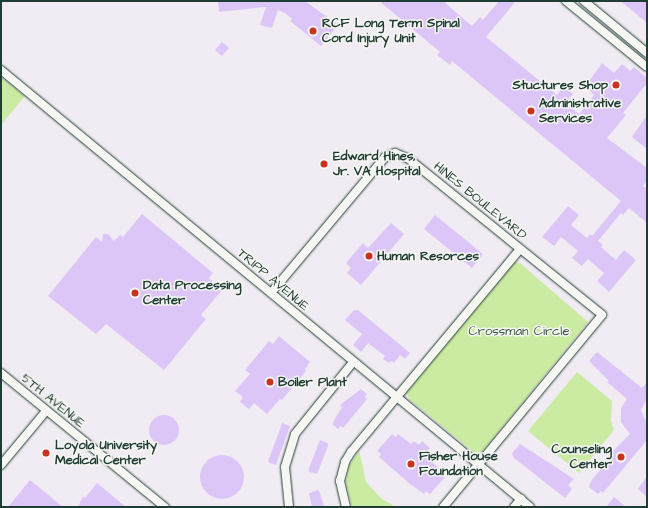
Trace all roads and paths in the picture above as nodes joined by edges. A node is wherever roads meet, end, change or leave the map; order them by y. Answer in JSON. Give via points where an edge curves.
{"nodes":[{"id":1,"x":566,"y":1,"type":"edge"},
{"id":2,"x":584,"y":1,"type":"edge"},
{"id":3,"x":647,"y":53,"type":"edge"},
{"id":4,"x":647,"y":67,"type":"edge"},
{"id":5,"x":1,"y":70,"type":"edge"},
{"id":6,"x":520,"y":248,"type":"junction"},
{"id":7,"x":271,"y":293,"type":"junction"},
{"id":8,"x":353,"y":362,"type":"junction"},
{"id":9,"x":1,"y":374,"type":"edge"},
{"id":10,"x":397,"y":397,"type":"junction"},
{"id":11,"x":46,"y":411,"type":"junction"},
{"id":12,"x":477,"y":464,"type":"junction"},
{"id":13,"x":1,"y":465,"type":"edge"},
{"id":14,"x":521,"y":499,"type":"junction"},
{"id":15,"x":164,"y":507,"type":"edge"},
{"id":16,"x":289,"y":507,"type":"edge"},
{"id":17,"x":346,"y":507,"type":"edge"},
{"id":18,"x":443,"y":507,"type":"edge"},
{"id":19,"x":514,"y":507,"type":"edge"},
{"id":20,"x":530,"y":507,"type":"edge"}],
"edges":[{"from":1,"to":4,"type":"street"},
{"from":2,"to":3,"type":"street"},
{"from":5,"to":7,"type":"street","name":"TRIPP AVENUE"},
{"from":6,"to":7,"type":"street","name":"HINES BOULEVARD","via":[[409,159],[395,153],[385,157]]},
{"from":6,"to":10,"type":"street"},
{"from":6,"to":12,"type":"street","name":"HINES BOULEVARD","via":[[602,315]]},
{"from":7,"to":8,"type":"street","name":"TRIPP AVENUE"},
{"from":8,"to":10,"type":"street","name":"TRIPP AVENUE"},
{"from":8,"to":16,"type":"street","via":[[296,434],[285,467]]},
{"from":9,"to":11,"type":"street","name":"5TH AVENUE"},
{"from":10,"to":12,"type":"street","name":"TRIPP AVENUE"},
{"from":10,"to":17,"type":"street","via":[[345,462],[340,481]]},
{"from":11,"to":13,"type":"street"},
{"from":11,"to":15,"type":"street","name":"5TH AVENUE"},
{"from":12,"to":14,"type":"street","name":"TRIPP AVENUE"},
{"from":12,"to":18,"type":"street"},
{"from":14,"to":19,"type":"street"},
{"from":14,"to":20,"type":"street","name":"TRIPP AVENUE"}]}
